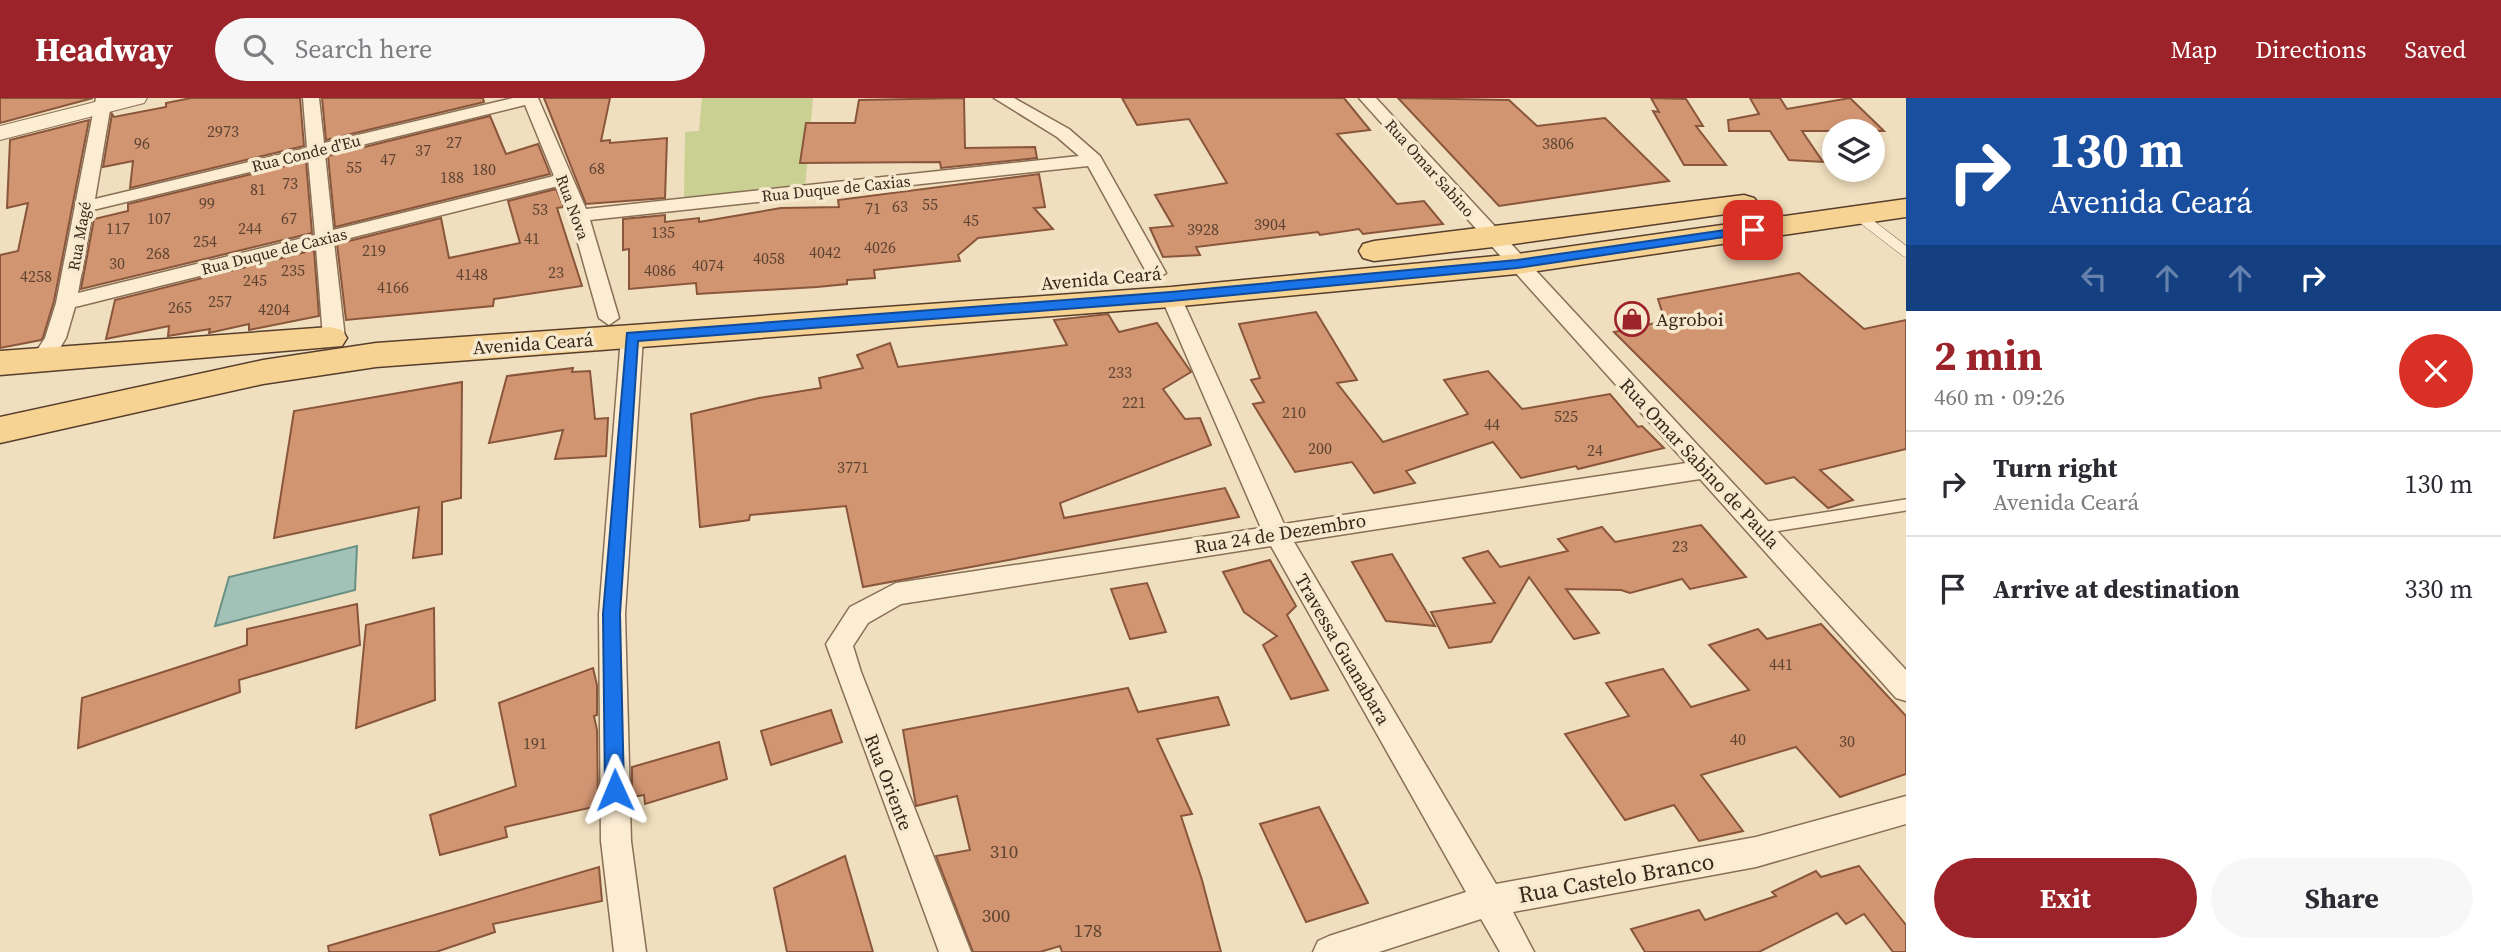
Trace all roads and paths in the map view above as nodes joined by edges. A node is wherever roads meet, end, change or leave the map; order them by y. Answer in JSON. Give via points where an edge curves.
{"nodes":[{"id":1,"x":136,"y":98,"type":"edge"},
{"id":2,"x":311,"y":98,"type":"edge"},
{"id":3,"x":530,"y":98,"type":"edge"},
{"id":4,"x":1002,"y":98,"type":"edge"},
{"id":5,"x":1367,"y":98,"type":"edge"},
{"id":6,"x":103,"y":102,"type":"edge"},
{"id":7,"x":0,"y":133,"type":"edge"},
{"id":8,"x":314,"y":151,"type":"junction"},
{"id":9,"x":1094,"y":160,"type":"junction"},
{"id":10,"x":564,"y":179,"type":"junction"},
{"id":11,"x":1906,"y":182,"type":"edge"},
{"id":12,"x":83,"y":207,"type":"junction"},
{"id":13,"x":1906,"y":208,"type":"edge"},
{"id":14,"x":579,"y":215,"type":"junction"},
{"id":15,"x":1858,"y":215,"type":"junction"},
{"id":16,"x":325,"y":238,"type":"junction"},
{"id":17,"x":1493,"y":238,"type":"junction"},
{"id":18,"x":1906,"y":252,"type":"edge"},
{"id":19,"x":1517,"y":264,"type":"junction"},
{"id":20,"x":1163,"y":285,"type":"junction"},
{"id":21,"x":66,"y":303,"type":"junction"},
{"id":22,"x":620,"y":328,"type":"junction"},
{"id":23,"x":334,"y":338,"type":"junction"},
{"id":24,"x":54,"y":360,"type":"junction"},
{"id":25,"x":0,"y":363,"type":"edge"},
{"id":26,"x":43,"y":421,"type":"junction"},
{"id":27,"x":0,"y":430,"type":"edge"},
{"id":28,"x":1707,"y":470,"type":"junction"},
{"id":29,"x":1906,"y":505,"type":"edge"},
{"id":30,"x":1762,"y":528,"type":"junction"},
{"id":31,"x":1276,"y":533,"type":"junction"},
{"id":32,"x":859,"y":615,"type":"joint"},
{"id":33,"x":1906,"y":689,"type":"edge"},
{"id":34,"x":1906,"y":810,"type":"edge"},
{"id":35,"x":1488,"y":901,"type":"junction"},
{"id":36,"x":630,"y":952,"type":"edge"},
{"id":37,"x":955,"y":952,"type":"edge"},
{"id":38,"x":1329,"y":952,"type":"edge"},
{"id":39,"x":1518,"y":952,"type":"edge"}],
"edges":[{"from":1,"to":6,"type":"street"},
{"from":2,"to":8,"type":"street"},
{"from":3,"to":8,"type":"street","name":"Rua Conde d'Eu"},
{"from":3,"to":10,"type":"street","name":"Rua Nova"},
{"from":4,"to":9,"type":"street","name":"Travessa Guanabara","via":[[1063,132]]},
{"from":5,"to":17,"type":"street","name":"Rua Omar Sabino"},
{"from":6,"to":7,"type":"street"},
{"from":6,"to":12,"type":"street","name":"Rua Magé"},
{"from":8,"to":12,"type":"street","name":"Rua Conde d'Eu"},
{"from":8,"to":16,"type":"street"},
{"from":9,"to":14,"type":"street","name":"Rua Duque de Caxias"},
{"from":9,"to":20,"type":"street","name":"Travessa Guanabara"},
{"from":10,"to":14,"type":"street","name":"Rua Nova"},
{"from":10,"to":16,"type":"street","name":"Rua Duque de Caxias"},
{"from":11,"to":17,"type":"main road","name":"Avenida Ceará"},
{"from":12,"to":21,"type":"street","name":"Rua Magé"},
{"from":13,"to":15,"type":"main road","name":"Avenida Ceará"},
{"from":14,"to":22,"type":"street","name":"Rua Nova"},
{"from":15,"to":18,"type":"lane"},
{"from":15,"to":19,"type":"main road","name":"Avenida Ceará"},
{"from":16,"to":21,"type":"street","name":"Rua Duque de Caxias"},
{"from":16,"to":23,"type":"street"},
{"from":17,"to":19,"type":"street","name":"Rua Omar Sabino de Paula"},
{"from":17,"to":20,"type":"main road","name":"Avenida Ceará"},
{"from":19,"to":20,"type":"main road","name":"Avenida Ceará"},
{"from":19,"to":28,"type":"street","name":"Rua Omar Sabino de Paula"},
{"from":20,"to":22,"type":"main road","name":"Avenida Ceará"},
{"from":20,"to":31,"type":"street","name":"Travessa Guanabara"},
{"from":21,"to":24,"type":"street","name":"Rua Magé","via":[[55,338]]},
{"from":22,"to":23,"type":"main road","name":"Avenida Ceará"},
{"from":22,"to":26,"type":"main road","name":"Avenida Ceará","via":[[263,372]]},
{"from":22,"to":36,"type":"street","via":[[612,614],[616,841]]},
{"from":23,"to":24,"type":"main road","name":"Avenida Ceará"},
{"from":24,"to":25,"type":"main road","name":"Avenida Ceará"},
{"from":24,"to":26,"type":"main road","via":[[76,376],[75,393]]},
{"from":26,"to":27,"type":"main road","name":"Avenida Ceará"},
{"from":28,"to":30,"type":"street","name":"Rua Omar Sabino de Paula"},
{"from":28,"to":31,"type":"street","name":"Rua 24 de Dezembro"},
{"from":29,"to":30,"type":"lane"},
{"from":30,"to":33,"type":"street","name":"Rua Omar Sabino de Paula"},
{"from":31,"to":32,"type":"street","name":"Rua 24 de Dezembro","via":[[896,594]]},
{"from":31,"to":35,"type":"street","name":"Travessa Guanabara"},
{"from":32,"to":37,"type":"street","name":"Rua Oriente","via":[[839,644]]},
{"from":34,"to":35,"type":"street","name":"Rua Castelo Branco","via":[[1756,852]]},
{"from":35,"to":38,"type":"street","name":"Rua Castelo Branco"},
{"from":35,"to":39,"type":"street","name":"Travessa Guanabara"}]}
